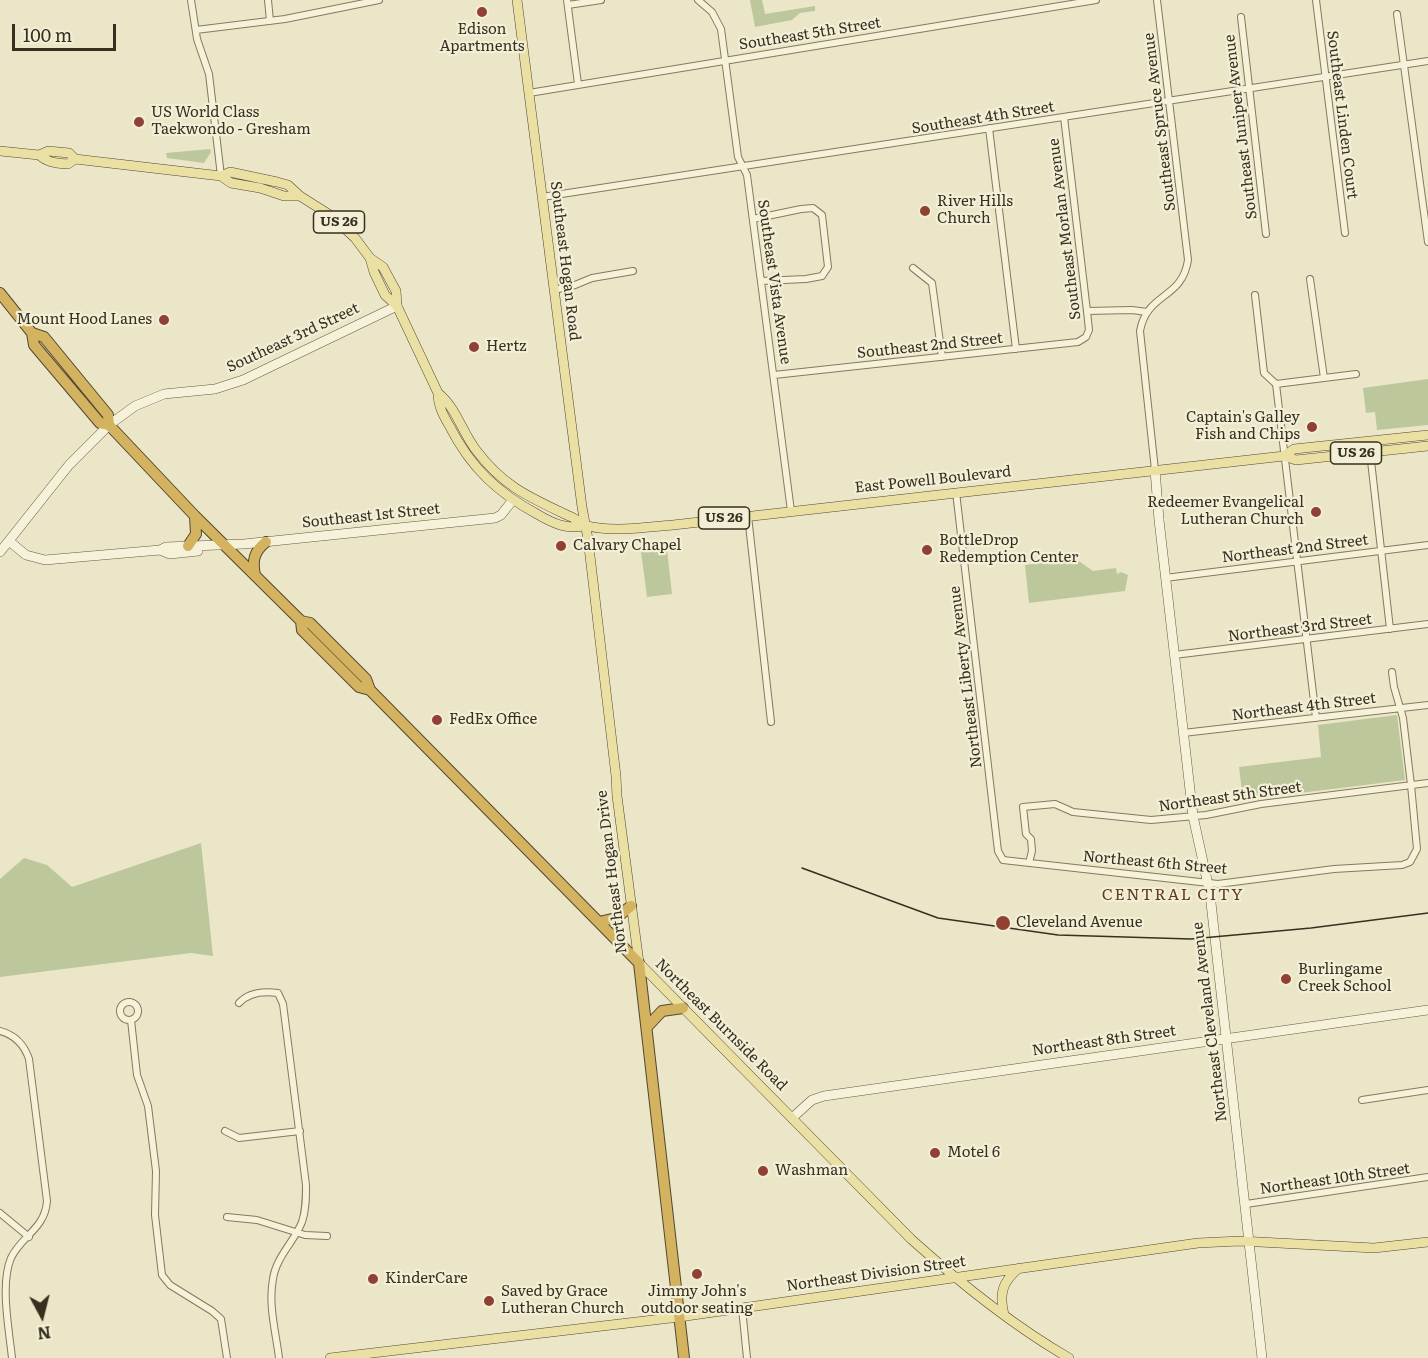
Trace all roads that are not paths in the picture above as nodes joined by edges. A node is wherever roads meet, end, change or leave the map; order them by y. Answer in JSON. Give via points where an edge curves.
{"nodes":[{"id":1,"x":191,"y":0,"type":"edge"},
{"id":2,"x":268,"y":0,"type":"edge"},
{"id":3,"x":379,"y":0,"type":"edge"},
{"id":4,"x":517,"y":0,"type":"edge"},
{"id":5,"x":601,"y":0,"type":"edge"},
{"id":6,"x":698,"y":0,"type":"edge"},
{"id":7,"x":1096,"y":0,"type":"edge"},
{"id":8,"x":1157,"y":0,"type":"edge"},
{"id":9,"x":1316,"y":0,"type":"edge"},
{"id":10,"x":567,"y":3,"type":"edge"},
{"id":11,"x":1397,"y":14,"type":"dead end"},
{"id":12,"x":1241,"y":17,"type":"dead end"},
{"id":13,"x":270,"y":21,"type":"junction"},
{"id":14,"x":196,"y":30,"type":"junction"},
{"id":15,"x":725,"y":60,"type":"junction"},
{"id":16,"x":1428,"y":61,"type":"edge"},
{"id":17,"x":1404,"y":64,"type":"junction"},
{"id":18,"x":1326,"y":76,"type":"junction"},
{"id":19,"x":578,"y":84,"type":"junction"},
{"id":20,"x":1248,"y":88,"type":"junction"},
{"id":21,"x":529,"y":93,"type":"junction"},
{"id":22,"x":1170,"y":100,"type":"junction"},
{"id":23,"x":1065,"y":117,"type":"junction"},
{"id":24,"x":989,"y":128,"type":"junction"},
{"id":25,"x":0,"y":151,"type":"edge"},
{"id":26,"x":743,"y":166,"type":"junction"},
{"id":27,"x":221,"y":176,"type":"junction"},
{"id":28,"x":542,"y":197,"type":"junction"},
{"id":29,"x":753,"y":219,"type":"junction"},
{"id":30,"x":1345,"y":233,"type":"dead end"},
{"id":31,"x":1266,"y":234,"type":"dead end"},
{"id":32,"x":1428,"y":242,"type":"edge"},
{"id":33,"x":913,"y":268,"type":"dead end"},
{"id":34,"x":633,"y":271,"type":"dead end"},
{"id":35,"x":1311,"y":279,"type":"dead end"},
{"id":36,"x":761,"y":281,"type":"junction"},
{"id":37,"x":554,"y":290,"type":"junction"},
{"id":38,"x":0,"y":293,"type":"edge"},
{"id":39,"x":1255,"y":294,"type":"dead end"},
{"id":40,"x":397,"y":306,"type":"junction"},
{"id":41,"x":1087,"y":310,"type":"junction"},
{"id":42,"x":1147,"y":312,"type":"junction"},
{"id":43,"x":1086,"y":338,"type":"joint"},
{"id":44,"x":1016,"y":349,"type":"junction"},
{"id":45,"x":942,"y":357,"type":"junction"},
{"id":46,"x":1356,"y":374,"type":"dead end"},
{"id":47,"x":774,"y":375,"type":"junction"},
{"id":48,"x":1324,"y":378,"type":"junction"},
{"id":49,"x":1276,"y":384,"type":"junction"},
{"id":50,"x":438,"y":393,"type":"junction"},
{"id":51,"x":109,"y":425,"type":"junction"},
{"id":52,"x":1428,"y":435,"type":"edge"},
{"id":53,"x":1406,"y":437,"type":"junction"},
{"id":54,"x":1428,"y":446,"type":"edge"},
{"id":55,"x":1370,"y":452,"type":"junction"},
{"id":56,"x":1284,"y":456,"type":"junction"},
{"id":57,"x":490,"y":467,"type":"junction"},
{"id":58,"x":1155,"y":470,"type":"junction"},
{"id":59,"x":482,"y":474,"type":"junction"},
{"id":60,"x":956,"y":492,"type":"junction"},
{"id":61,"x":512,"y":501,"type":"junction"},
{"id":62,"x":791,"y":511,"type":"junction"},
{"id":63,"x":195,"y":516,"type":"junction"},
{"id":64,"x":748,"y":516,"type":"junction"},
{"id":65,"x":585,"y":525,"type":"junction"},
{"id":66,"x":9,"y":541,"type":"junction"},
{"id":67,"x":266,"y":542,"type":"junction"},
{"id":68,"x":1428,"y":545,"type":"edge"},
{"id":69,"x":188,"y":546,"type":"junction"},
{"id":70,"x":225,"y":546,"type":"junction"},
{"id":71,"x":160,"y":550,"type":"junction"},
{"id":72,"x":1382,"y":551,"type":"junction"},
{"id":73,"x":0,"y":552,"type":"edge"},
{"id":74,"x":1297,"y":561,"type":"junction"},
{"id":75,"x":255,"y":575,"type":"junction"},
{"id":76,"x":1166,"y":578,"type":"junction"},
{"id":77,"x":301,"y":621,"type":"junction"},
{"id":78,"x":1428,"y":624,"type":"edge"},
{"id":79,"x":1390,"y":629,"type":"junction"},
{"id":80,"x":1306,"y":640,"type":"junction"},
{"id":81,"x":313,"y":641,"type":"junction"},
{"id":82,"x":1174,"y":655,"type":"junction"},
{"id":83,"x":353,"y":666,"type":"junction"},
{"id":84,"x":1392,"y":672,"type":"dead end"},
{"id":85,"x":370,"y":690,"type":"junction"},
{"id":86,"x":1428,"y":705,"type":"edge"},
{"id":87,"x":1401,"y":708,"type":"junction"},
{"id":88,"x":1316,"y":718,"type":"junction"},
{"id":89,"x":771,"y":722,"type":"dead end"},
{"id":90,"x":1183,"y":733,"type":"junction"},
{"id":91,"x":1428,"y":783,"type":"edge"},
{"id":92,"x":1411,"y":785,"type":"junction"},
{"id":93,"x":1193,"y":816,"type":"junction"},
{"id":94,"x":1000,"y":858,"type":"joint"},
{"id":95,"x":1029,"y":863,"type":"junction"},
{"id":96,"x":1208,"y":882,"type":"junction"},
{"id":97,"x":631,"y":906,"type":"junction"},
{"id":98,"x":599,"y":922,"type":"junction"},
{"id":99,"x":639,"y":963,"type":"junction"},
{"id":100,"x":239,"y":1003,"type":"dead end"},
{"id":101,"x":683,"y":1008,"type":"junction"},
{"id":102,"x":1428,"y":1010,"type":"edge"},
{"id":103,"x":130,"y":1020,"type":"dead end"},
{"id":104,"x":16,"y":1027,"type":"dead end"},
{"id":105,"x":646,"y":1027,"type":"junction"},
{"id":106,"x":0,"y":1031,"type":"edge"},
{"id":107,"x":11,"y":1035,"type":"junction"},
{"id":108,"x":1227,"y":1039,"type":"junction"},
{"id":109,"x":1428,"y":1090,"type":"edge"},
{"id":110,"x":1362,"y":1100,"type":"dead end"},
{"id":111,"x":792,"y":1118,"type":"junction"},
{"id":112,"x":225,"y":1131,"type":"dead end"},
{"id":113,"x":300,"y":1131,"type":"junction"},
{"id":114,"x":1428,"y":1177,"type":"edge"},
{"id":115,"x":1246,"y":1204,"type":"junction"},
{"id":116,"x":0,"y":1213,"type":"edge"},
{"id":117,"x":227,"y":1217,"type":"dead end"},
{"id":118,"x":296,"y":1233,"type":"junction"},
{"id":119,"x":327,"y":1236,"type":"dead end"},
{"id":120,"x":29,"y":1237,"type":"junction"},
{"id":121,"x":1250,"y":1241,"type":"junction"},
{"id":122,"x":1428,"y":1242,"type":"edge"},
{"id":123,"x":1020,"y":1268,"type":"junction"},
{"id":124,"x":955,"y":1277,"type":"junction"},
{"id":125,"x":2,"y":1298,"type":"edge"},
{"id":126,"x":742,"y":1308,"type":"junction"},
{"id":127,"x":1004,"y":1315,"type":"junction"},
{"id":128,"x":680,"y":1317,"type":"junction"},
{"id":129,"x":12,"y":1358,"type":"edge"},
{"id":130,"x":227,"y":1358,"type":"edge"},
{"id":131,"x":279,"y":1358,"type":"edge"},
{"id":132,"x":330,"y":1358,"type":"edge"},
{"id":133,"x":684,"y":1358,"type":"edge"},
{"id":134,"x":747,"y":1358,"type":"edge"},
{"id":135,"x":1069,"y":1358,"type":"edge"},
{"id":136,"x":1262,"y":1358,"type":"edge"}],
"edges":[{"from":1,"to":14,"type":"street"},
{"from":2,"to":13,"type":"street"},
{"from":3,"to":13,"type":"street"},
{"from":4,"to":21,"type":"main road","name":"Southeast Hogan Road"},
{"from":5,"to":10,"type":"street"},
{"from":6,"to":15,"type":"street","name":"Southeast Vista Avenue","via":[[718,20]]},
{"from":7,"to":15,"type":"street","name":"Southeast 5th Street"},
{"from":8,"to":22,"type":"street","name":"Southeast Spruce Avenue"},
{"from":9,"to":18,"type":"street","name":"Southeast Linden Court"},
{"from":10,"to":19,"type":"street"},
{"from":11,"to":17,"type":"street"},
{"from":12,"to":20,"type":"street","name":"Southeast Juniper Avenue"},
{"from":13,"to":14,"type":"street"},
{"from":14,"to":27,"type":"street","via":[[209,74]]},
{"from":15,"to":19,"type":"street","name":"Southeast 5th Street"},
{"from":15,"to":26,"type":"street","name":"Southeast Vista Avenue","via":[[738,157]]},
{"from":16,"to":17,"type":"street","name":"Southeast 4th Street"},
{"from":17,"to":18,"type":"street","name":"Southeast 4th Street"},
{"from":17,"to":32,"type":"street"},
{"from":18,"to":20,"type":"street","name":"Southeast 4th Street"},
{"from":18,"to":30,"type":"street","name":"Southeast Linden Court"},
{"from":19,"to":21,"type":"street","name":"Southeast 5th Street"},
{"from":20,"to":22,"type":"street","name":"Southeast 4th Street"},
{"from":20,"to":31,"type":"street","name":"Southeast Juniper Avenue"},
{"from":21,"to":28,"type":"main road","name":"Southeast Hogan Road"},
{"from":22,"to":23,"type":"street","name":"Southeast 4th Street"},
{"from":22,"to":42,"type":"street","name":"Southeast Spruce Avenue","via":[[1188,260],[1178,287]]},
{"from":23,"to":24,"type":"street","name":"Southeast 4th Street"},
{"from":23,"to":41,"type":"street","name":"Southeast Morlan Avenue"},
{"from":24,"to":26,"type":"street","name":"Southeast 4th Street"},
{"from":24,"to":44,"type":"street"},
{"from":25,"to":27,"type":"main road","name":"East Powell Boulevard","number":"US 26","via":[[39,155],[46,162],[68,164],[75,159]]},
{"from":26,"to":28,"type":"street","name":"Southeast 4th Street"},
{"from":26,"to":29,"type":"street","name":"Southeast Vista Avenue"},
{"from":27,"to":40,"type":"main road","name":"East Powell Boulevard","number":"US 26","via":[[231,183],[300,196],[321,208],[355,238],[370,258],[385,295]]},
{"from":28,"to":37,"type":"main road","name":"Southeast Hogan Road"},
{"from":29,"to":36,"type":"street","name":"Southeast Vista Avenue"},
{"from":29,"to":36,"type":"street","via":[[813,208],[822,215],[827,246],[828,267],[822,276]]},
{"from":33,"to":45,"type":"street","via":[[932,283]]},
{"from":34,"to":37,"type":"street"},
{"from":35,"to":48,"type":"street"},
{"from":36,"to":47,"type":"street","name":"Southeast Vista Avenue"},
{"from":37,"to":65,"type":"main road","name":"Southeast Hogan Road"},
{"from":38,"to":51,"type":"highway","name":"Northeast Burnside Road","via":[[32,333],[44,337],[108,415]]},
{"from":39,"to":49,"type":"street","via":[[1264,373]]},
{"from":40,"to":50,"type":"main road","name":"East Powell Boulevard","number":"US 26"},
{"from":40,"to":51,"type":"street","name":"Southeast 3rd Street","via":[[243,380],[164,394],[135,406]]},
{"from":41,"to":42,"type":"street"},
{"from":41,"to":43,"type":"street","name":"Southeast Morlan Avenue"},
{"from":42,"to":58,"type":"street","via":[[1140,341]]},
{"from":43,"to":44,"type":"street","name":"Southeast 2nd Street"},
{"from":44,"to":45,"type":"street","name":"Southeast 2nd Street"},
{"from":45,"to":47,"type":"street","name":"Southeast 2nd Street"},
{"from":46,"to":48,"type":"street"},
{"from":47,"to":62,"type":"street","name":"Southeast Vista Avenue"},
{"from":48,"to":49,"type":"street"},
{"from":49,"to":56,"type":"street"},
{"from":50,"to":57,"type":"main road","name":"East Powell Boulevard","number":"US 26","via":[[448,400],[471,444]]},
{"from":50,"to":59,"type":"main road","name":"East Powell Boulevard","number":"US 26","via":[[438,405],[452,433]]},
{"from":51,"to":63,"type":"highway","name":"Northeast Burnside Road"},
{"from":51,"to":66,"type":"street","name":"Southeast 3rd Street","via":[[65,470]]},
{"from":52,"to":53,"type":"main road","name":"East Powell Boulevard","number":"US 26"},
{"from":53,"to":55,"type":"main road","via":[[1376,446]]},
{"from":53,"to":56,"type":"main road","name":"East Powell Boulevard","number":"US 26","via":[[1294,449]]},
{"from":54,"to":55,"type":"main road","name":"East Powell Boulevard","number":"US 26"},
{"from":55,"to":56,"type":"main road","name":"East Powell Boulevard","number":"US 26","via":[[1296,460]]},
{"from":55,"to":72,"type":"street"},
{"from":56,"to":58,"type":"main road","name":"East Powell Boulevard","number":"US 26"},
{"from":56,"to":74,"type":"street"},
{"from":57,"to":59,"type":"main road"},
{"from":57,"to":65,"type":"main road","name":"East Powell Boulevard","number":"US 26","via":[[521,493]]},
{"from":58,"to":60,"type":"main road","name":"East Powell Boulevard","number":"US 26"},
{"from":58,"to":76,"type":"street","name":"Northeast Cleveland Avenue"},
{"from":59,"to":61,"type":"main road","name":"East Powell Boulevard","number":"US 26"},
{"from":60,"to":62,"type":"main road","name":"East Powell Boulevard","number":"US 26"},
{"from":60,"to":94,"type":"street","name":"Northeast Liberty Avenue"},
{"from":61,"to":65,"type":"main road","name":"East Powell Boulevard","number":"US 26","via":[[555,523],[574,529]]},
{"from":61,"to":67,"type":"street","name":"Southeast 1st Street","via":[[495,518]]},
{"from":62,"to":64,"type":"main road","name":"East Powell Boulevard","number":"US 26"},
{"from":63,"to":69,"type":"highway","via":[[196,534]]},
{"from":63,"to":70,"type":"highway","name":"Northeast Burnside Road"},
{"from":64,"to":65,"type":"main road","name":"East Powell Boulevard","number":"US 26","via":[[634,528]]},
{"from":64,"to":89,"type":"street"},
{"from":65,"to":97,"type":"main road","name":"Northeast Hogan Drive"},
{"from":66,"to":71,"type":"street","name":"Southeast 1st Street","via":[[26,555],[45,560]]},
{"from":66,"to":73,"type":"street"},
{"from":67,"to":70,"type":"street","name":"Southeast 1st Street"},
{"from":67,"to":75,"type":"highway","via":[[255,554]]},
{"from":68,"to":72,"type":"street","name":"Northeast 2nd Street"},
{"from":69,"to":70,"type":"street","name":"Southeast 1st Street"},
{"from":69,"to":71,"type":"street","name":"Southeast 1st Street"},
{"from":70,"to":71,"type":"street","name":"Southeast 1st Street","via":[[170,554]]},
{"from":70,"to":75,"type":"highway","name":"Northeast Burnside Road"},
{"from":72,"to":74,"type":"street","name":"Northeast 2nd Street"},
{"from":72,"to":79,"type":"street"},
{"from":74,"to":76,"type":"street","name":"Northeast 2nd Street"},
{"from":74,"to":80,"type":"street"},
{"from":75,"to":77,"type":"highway","name":"Northeast Burnside Road"},
{"from":76,"to":82,"type":"street","name":"Northeast Cleveland Avenue"},
{"from":77,"to":81,"type":"highway","name":"Northeast Burnside Road","via":[[302,630]]},
{"from":77,"to":83,"type":"highway","name":"Northeast Burnside Road","via":[[310,623]]},
{"from":78,"to":79,"type":"street","name":"Northeast 3rd Street"},
{"from":79,"to":80,"type":"street","name":"Northeast 3rd Street"},
{"from":80,"to":82,"type":"street","name":"Northeast 3rd Street"},
{"from":80,"to":88,"type":"street"},
{"from":81,"to":83,"type":"highway","via":[[321,641],[339,659]]},
{"from":81,"to":85,"type":"highway","name":"Northeast Burnside Road","via":[[359,687]]},
{"from":82,"to":90,"type":"street","name":"Northeast Cleveland Avenue"},
{"from":83,"to":85,"type":"highway","name":"Northeast Burnside Road","via":[[366,679]]},
{"from":84,"to":87,"type":"street"},
{"from":85,"to":98,"type":"highway","name":"Northeast Burnside Road"},
{"from":86,"to":87,"type":"street","name":"Northeast 4th Street"},
{"from":87,"to":88,"type":"street","name":"Northeast 4th Street"},
{"from":87,"to":92,"type":"street"},
{"from":88,"to":90,"type":"street","name":"Northeast 4th Street"},
{"from":90,"to":93,"type":"street","name":"Northeast Cleveland Avenue"},
{"from":91,"to":92,"type":"street","name":"Northeast 5th Street"},
{"from":92,"to":93,"type":"street","name":"Northeast 5th Street"},
{"from":92,"to":96,"type":"street","name":"Northeast 6th Street","via":[[1417,849],[1410,862]]},
{"from":93,"to":95,"type":"street","name":"Northeast 5th Street","via":[[1139,820],[1072,812],[1055,804],[1023,807],[1026,834],[1031,839]]},
{"from":93,"to":96,"type":"street","name":"Northeast Cleveland Avenue"},
{"from":94,"to":95,"type":"street","name":"Northeast 6th Street"},
{"from":95,"to":96,"type":"street","name":"Northeast 6th Street"},
{"from":96,"to":108,"type":"street","name":"Northeast Cleveland Avenue"},
{"from":97,"to":98,"type":"highway","via":[[616,918]]},
{"from":97,"to":99,"type":"main road","name":"Northeast Hogan Drive"},
{"from":98,"to":99,"type":"highway","name":"Northeast Burnside Road"},
{"from":99,"to":101,"type":"main road","name":"Northeast Burnside Road"},
{"from":99,"to":105,"type":"highway","name":"Northeast Hogan Drive"},
{"from":100,"to":113,"type":"street","via":[[250,995],[278,993],[283,1004]]},
{"from":101,"to":105,"type":"highway","via":[[662,1011]]},
{"from":101,"to":111,"type":"main road","name":"Northeast Burnside Road"},
{"from":102,"to":108,"type":"street","name":"Northeast 8th Street"},
{"from":103,"to":130,"type":"street","via":[[155,1160],[155,1215],[162,1275],[170,1285],[221,1319]]},
{"from":104,"to":107,"type":"street"},
{"from":105,"to":128,"type":"highway","name":"Northeast Hogan Drive"},
{"from":106,"to":107,"type":"street"},
{"from":107,"to":120,"type":"street","via":[[23,1045],[29,1059],[47,1193],[44,1217]]},
{"from":108,"to":111,"type":"street","name":"Northeast 8th Street","via":[[824,1096],[812,1100]]},
{"from":108,"to":115,"type":"street","name":"Northeast Cleveland Avenue"},
{"from":109,"to":110,"type":"street"},
{"from":111,"to":124,"type":"main road","name":"Northeast Burnside Road","via":[[911,1239]]},
{"from":112,"to":113,"type":"street","via":[[240,1138]]},
{"from":113,"to":118,"type":"street","via":[[306,1204]]},
{"from":114,"to":115,"type":"street","name":"Northeast 10th Street"},
{"from":115,"to":121,"type":"street","name":"Northeast Cleveland Avenue"},
{"from":116,"to":120,"type":"street"},
{"from":117,"to":118,"type":"street","via":[[257,1220]]},
{"from":118,"to":119,"type":"street"},
{"from":118,"to":131,"type":"street","via":[[280,1256],[273,1278]]},
{"from":120,"to":125,"type":"street","via":[[10,1258]]},
{"from":121,"to":122,"type":"main road","name":"Northeast Division Street","via":[[1365,1248]]},
{"from":121,"to":123,"type":"main road","name":"Northeast Division Street","via":[[1198,1243]]},
{"from":121,"to":136,"type":"street","name":"Northeast Cleveland Avenue"},
{"from":123,"to":124,"type":"main road","name":"Northeast Division Street"},
{"from":123,"to":127,"type":"main road","via":[[1002,1288]]},
{"from":124,"to":126,"type":"main road","name":"Northeast Division Street"},
{"from":124,"to":127,"type":"main road","name":"Northeast Burnside Road"},
{"from":125,"to":129,"type":"street"},
{"from":126,"to":128,"type":"main road","name":"Northeast Division Street"},
{"from":126,"to":134,"type":"street"},
{"from":127,"to":135,"type":"main road","name":"Northeast Burnside Road"},
{"from":128,"to":132,"type":"main road","name":"Northeast Division Street"},
{"from":128,"to":133,"type":"highway","name":"Northeast Hogan Drive"}]}
